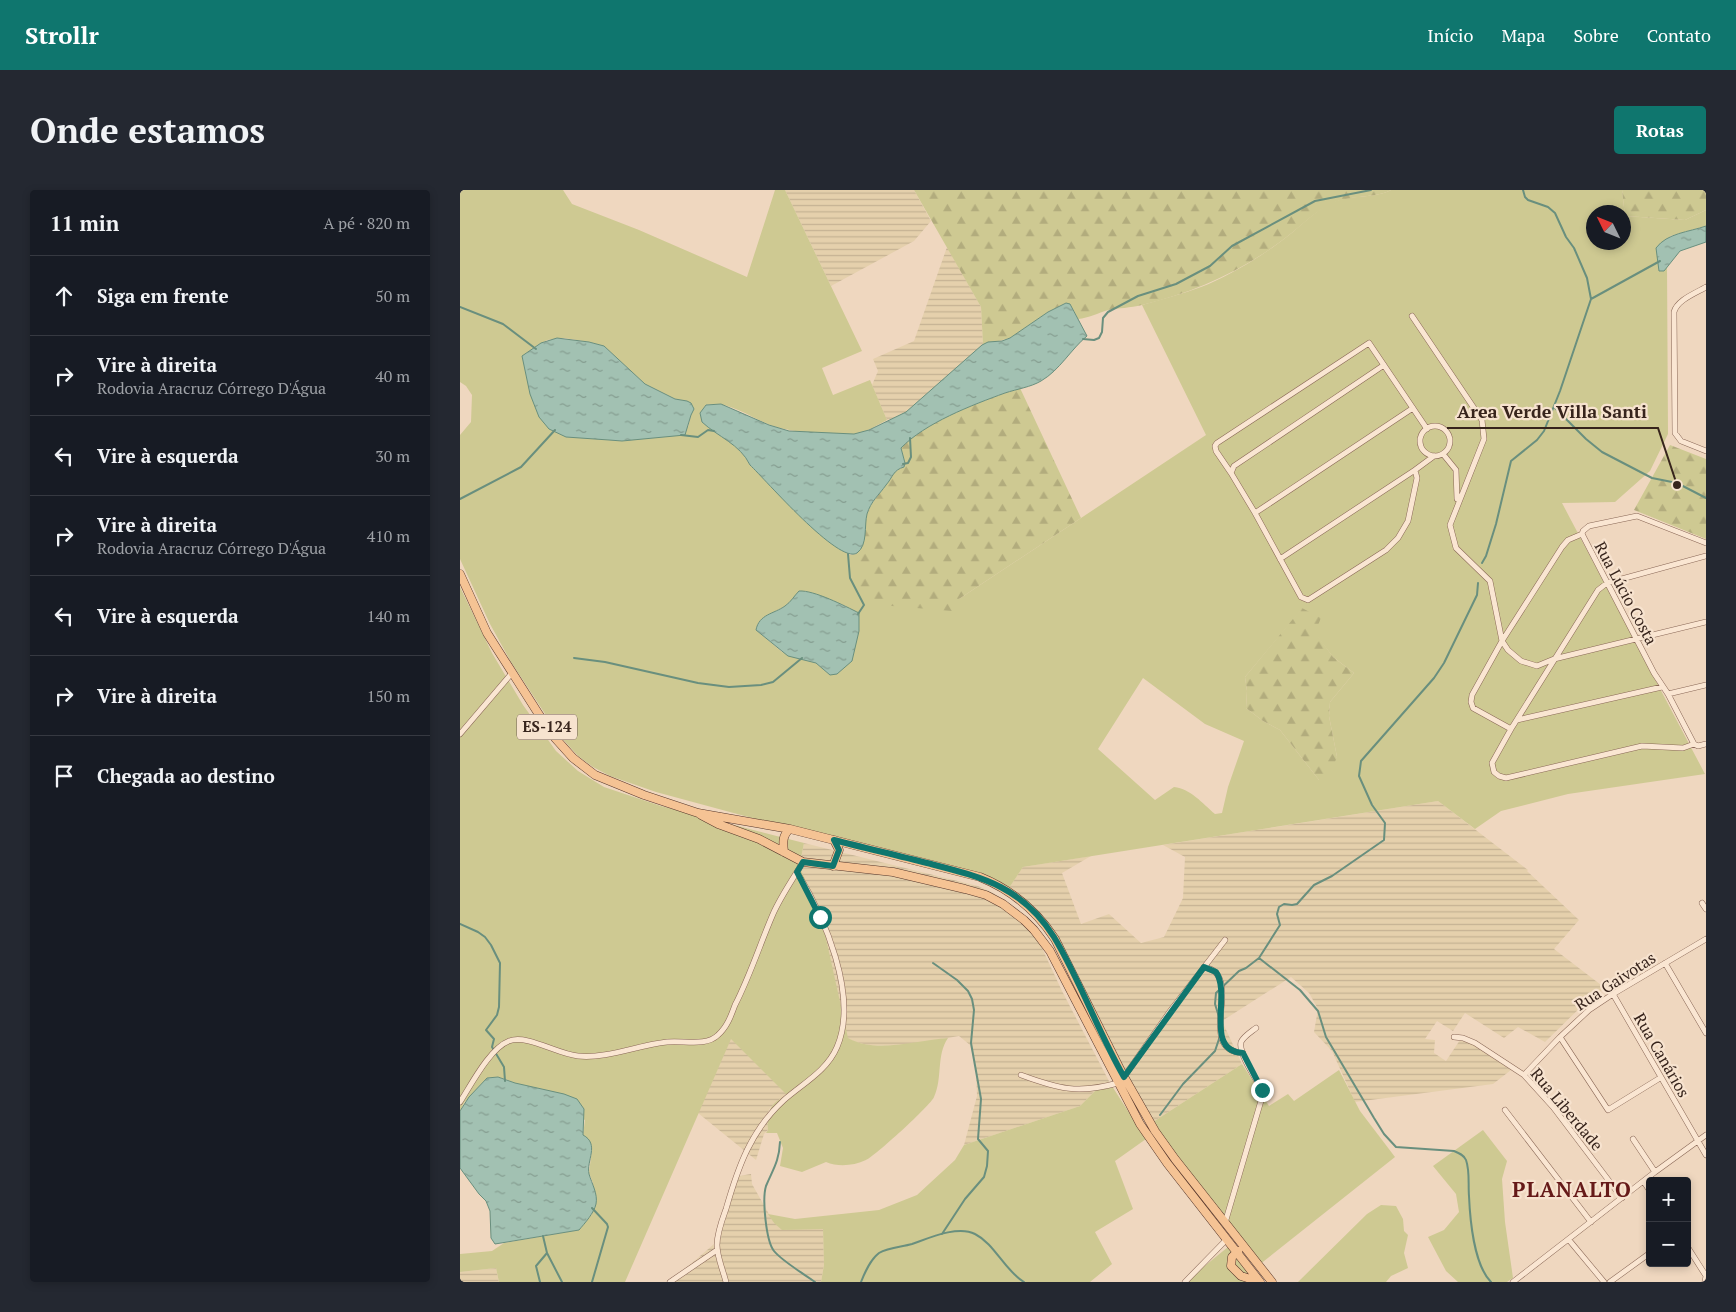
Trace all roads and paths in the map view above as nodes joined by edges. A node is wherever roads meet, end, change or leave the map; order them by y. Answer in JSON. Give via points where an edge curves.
{"nodes":[{"id":1,"x":1706,"y":287,"type":"edge"},
{"id":2,"x":1412,"y":316,"type":"dead end"},
{"id":3,"x":1384,"y":365,"type":"junction"},
{"id":4,"x":1413,"y":408,"type":"junction"},
{"id":5,"x":1427,"y":429,"type":"junction"},
{"id":6,"x":1706,"y":450,"type":"edge"},
{"id":7,"x":1443,"y":454,"type":"junction"},
{"id":8,"x":1434,"y":456,"type":"junction"},
{"id":9,"x":1415,"y":470,"type":"junction"},
{"id":10,"x":1231,"y":472,"type":"junction"},
{"id":11,"x":1458,"y":502,"type":"junction"},
{"id":12,"x":1255,"y":513,"type":"junction"},
{"id":13,"x":1582,"y":534,"type":"junction"},
{"id":14,"x":1706,"y":543,"type":"edge"},
{"id":15,"x":1706,"y":556,"type":"edge"},
{"id":16,"x":1280,"y":559,"type":"junction"},
{"id":17,"x":460,"y":574,"type":"edge"},
{"id":18,"x":1607,"y":583,"type":"junction"},
{"id":19,"x":1706,"y":622,"type":"edge"},
{"id":20,"x":1637,"y":639,"type":"junction"},
{"id":21,"x":1502,"y":641,"type":"junction"},
{"id":22,"x":1554,"y":659,"type":"junction"},
{"id":23,"x":512,"y":673,"type":"junction"},
{"id":24,"x":1706,"y":685,"type":"edge"},
{"id":25,"x":1662,"y":687,"type":"junction"},
{"id":26,"x":1668,"y":694,"type":"junction"},
{"id":27,"x":1517,"y":720,"type":"junction"},
{"id":28,"x":1511,"y":729,"type":"junction"},
{"id":29,"x":460,"y":734,"type":"edge"},
{"id":30,"x":1694,"y":744,"type":"junction"},
{"id":31,"x":1706,"y":744,"type":"edge"},
{"id":32,"x":698,"y":813,"type":"junction"},
{"id":33,"x":790,"y":829,"type":"junction"},
{"id":34,"x":834,"y":840,"type":"junction"},
{"id":35,"x":784,"y":852,"type":"junction"},
{"id":36,"x":803,"y":862,"type":"junction"},
{"id":37,"x":833,"y":866,"type":"junction"},
{"id":38,"x":797,"y":872,"type":"junction"},
{"id":39,"x":1702,"y":903,"type":"dead end"},
{"id":40,"x":1706,"y":910,"type":"edge"},
{"id":41,"x":1706,"y":939,"type":"edge"},
{"id":42,"x":1225,"y":940,"type":"dead end"},
{"id":43,"x":1665,"y":963,"type":"junction"},
{"id":44,"x":1204,"y":967,"type":"junction"},
{"id":45,"x":1612,"y":994,"type":"junction"},
{"id":46,"x":1256,"y":1028,"type":"dead end"},
{"id":47,"x":1706,"y":1033,"type":"edge"},
{"id":48,"x":1454,"y":1037,"type":"dead end"},
{"id":49,"x":1560,"y":1037,"type":"junction"},
{"id":50,"x":1243,"y":1053,"type":"junction"},
{"id":51,"x":1022,"y":1074,"type":"dead end"},
{"id":52,"x":1524,"y":1075,"type":"junction"},
{"id":53,"x":1660,"y":1078,"type":"junction"},
{"id":54,"x":1121,"y":1080,"type":"junction"},
{"id":55,"x":460,"y":1102,"type":"edge"},
{"id":56,"x":1506,"y":1110,"type":"dead end"},
{"id":57,"x":1706,"y":1135,"type":"edge"},
{"id":58,"x":1633,"y":1139,"type":"dead end"},
{"id":59,"x":1698,"y":1140,"type":"junction"},
{"id":60,"x":1706,"y":1155,"type":"edge"},
{"id":61,"x":1655,"y":1172,"type":"junction"},
{"id":62,"x":1644,"y":1182,"type":"junction"},
{"id":63,"x":1646,"y":1185,"type":"edge"},
{"id":64,"x":1622,"y":1198,"type":"junction"},
{"id":65,"x":1591,"y":1222,"type":"junction"},
{"id":66,"x":1225,"y":1223,"type":"junction"},
{"id":67,"x":1227,"y":1239,"type":"junction"},
{"id":68,"x":1569,"y":1240,"type":"junction"},
{"id":69,"x":1244,"y":1247,"type":"junction"},
{"id":70,"x":717,"y":1250,"type":"junction"},
{"id":71,"x":1236,"y":1252,"type":"junction"},
{"id":72,"x":1691,"y":1252,"type":"edge"},
{"id":73,"x":1646,"y":1256,"type":"edge"},
{"id":74,"x":670,"y":1282,"type":"edge"},
{"id":75,"x":726,"y":1282,"type":"edge"},
{"id":76,"x":1185,"y":1282,"type":"edge"},
{"id":77,"x":1260,"y":1282,"type":"edge"},
{"id":78,"x":1272,"y":1282,"type":"edge"},
{"id":79,"x":1513,"y":1282,"type":"edge"},
{"id":80,"x":1604,"y":1282,"type":"edge"},
{"id":81,"x":1610,"y":1282,"type":"edge"},
{"id":82,"x":1705,"y":1282,"type":"edge"}],
"edges":[{"from":1,"to":6,"type":"street","via":[[1674,309],[1675,433],[1681,441]]},
{"from":2,"to":11,"type":"street","via":[[1482,420],[1484,439]]},
{"from":3,"to":4,"type":"street"},
{"from":3,"to":10,"type":"street","via":[[1240,461]]},
{"from":3,"to":10,"type":"street","via":[[1369,343],[1218,443],[1216,451]]},
{"from":4,"to":5,"type":"street"},
{"from":4,"to":12,"type":"street"},
{"from":5,"to":7,"type":"street","via":[[1440,427],[1448,433],[1449,447]]},
{"from":5,"to":8,"type":"street","via":[[1421,436],[1420,445],[1426,453]]},
{"from":7,"to":8,"type":"street"},
{"from":7,"to":11,"type":"street","via":[[1456,470]]},
{"from":8,"to":9,"type":"street"},
{"from":9,"to":16,"type":"street"},
{"from":9,"to":16,"type":"street","via":[[1417,478],[1408,521],[1386,550],[1308,600],[1301,597]]},
{"from":10,"to":12,"type":"street"},
{"from":11,"to":21,"type":"street","via":[[1450,525],[1456,548],[1490,581]]},
{"from":12,"to":16,"type":"street"},
{"from":13,"to":14,"type":"street","name":"Rua Lúcio Costa","via":[[1589,526],[1637,516]]},
{"from":13,"to":18,"type":"street","name":"Rua Lúcio Costa"},
{"from":13,"to":21,"type":"street","via":[[1568,540],[1562,548]]},
{"from":15,"to":18,"type":"street"},
{"from":17,"to":23,"type":"main road","number":"ES-124","via":[[487,633]]},
{"from":18,"to":20,"type":"street","name":"Rua Lúcio Costa"},
{"from":18,"to":22,"type":"street","via":[[1598,590]]},
{"from":19,"to":20,"type":"street"},
{"from":20,"to":22,"type":"street"},
{"from":20,"to":25,"type":"street","name":"Rua Lúcio Costa"},
{"from":21,"to":22,"type":"street","via":[[1508,650],[1529,664],[1537,666]]},
{"from":21,"to":28,"type":"street","via":[[1471,702],[1473,708]]},
{"from":22,"to":27,"type":"street"},
{"from":23,"to":29,"type":"street"},
{"from":23,"to":32,"type":"main road","number":"ES-124","via":[[555,738],[581,764],[618,785]]},
{"from":24,"to":26,"type":"street"},
{"from":25,"to":26,"type":"street","name":"Rua Lúcio Costa"},
{"from":25,"to":27,"type":"street"},
{"from":26,"to":30,"type":"street","name":"Rua Lúcio Costa"},
{"from":27,"to":28,"type":"street"},
{"from":28,"to":30,"type":"street","via":[[1492,763],[1494,772],[1506,778],[1642,746],[1683,748]]},
{"from":30,"to":31,"type":"street"},
{"from":32,"to":33,"type":"main road","number":"ES-124"},
{"from":32,"to":35,"type":"main road","number":"ES-124"},
{"from":33,"to":34,"type":"main road","number":"ES-124"},
{"from":33,"to":35,"type":"main road","via":[[783,840]]},
{"from":34,"to":37,"type":"main road","via":[[839,850]]},
{"from":34,"to":54,"type":"main road","number":"ES-124","via":[[980,877],[1021,899],[1055,939]]},
{"from":35,"to":36,"type":"main road","number":"ES-124"},
{"from":36,"to":37,"type":"main road","number":"ES-124"},
{"from":36,"to":38,"type":"street"},
{"from":37,"to":54,"type":"main road","number":"ES-124","via":[[893,872],[931,880],[986,895],[1008,908],[1034,930],[1050,951]]},
{"from":38,"to":55,"type":"street","via":[[773,914],[727,1023],[715,1037],[706,1041],[667,1042],[585,1057],[515,1039],[493,1052]]},
{"from":38,"to":70,"type":"street","via":[[820,917],[838,968],[843,998],[842,1029],[829,1060],[772,1111],[747,1147],[724,1213]]},
{"from":39,"to":40,"type":"street"},
{"from":41,"to":43,"type":"street","name":"Rua Gaivotas"},
{"from":42,"to":44,"type":"street"},
{"from":43,"to":45,"type":"street","name":"Rua Gaivotas"},
{"from":43,"to":47,"type":"street"},
{"from":44,"to":50,"type":"street","via":[[1216,972],[1220,982],[1222,1041],[1230,1049]]},
{"from":44,"to":54,"type":"street"},
{"from":45,"to":49,"type":"street","name":"Rua Gaivotas"},
{"from":45,"to":53,"type":"street","name":"Rua Canários"},
{"from":46,"to":50,"type":"street","via":[[1242,1041]]},
{"from":48,"to":52,"type":"street","name":"Rua Liberdade","via":[[1474,1043]]},
{"from":49,"to":52,"type":"street","name":"Rua Gaivotas"},
{"from":49,"to":53,"type":"street","via":[[1608,1110]]},
{"from":50,"to":66,"type":"street","via":[[1263,1094]]},
{"from":51,"to":54,"type":"street","via":[[1067,1089],[1092,1089]]},
{"from":52,"to":64,"type":"street","name":"Rua Liberdade","via":[[1553,1107]]},
{"from":53,"to":59,"type":"street","name":"Rua Canários"},
{"from":54,"to":66,"type":"main road","number":"ES-124","via":[[1160,1138]]},
{"from":54,"to":67,"type":"main road","number":"ES-124","via":[[1148,1135]]},
{"from":56,"to":65,"type":"street"},
{"from":57,"to":59,"type":"street"},
{"from":58,"to":61,"type":"street"},
{"from":59,"to":60,"type":"street","name":"Rua Canários"},
{"from":59,"to":61,"type":"street"},
{"from":61,"to":62,"type":"street"},
{"from":62,"to":63,"type":"street"},
{"from":62,"to":64,"type":"street"},
{"from":64,"to":65,"type":"street"},
{"from":65,"to":68,"type":"street"},
{"from":66,"to":69,"type":"main road","number":"ES-124"},
{"from":67,"to":71,"type":"main road","number":"ES-124"},
{"from":67,"to":76,"type":"street"},
{"from":68,"to":79,"type":"street"},
{"from":68,"to":80,"type":"street"},
{"from":69,"to":71,"type":"main road"},
{"from":69,"to":78,"type":"main road","number":"ES-124"},
{"from":70,"to":74,"type":"street"},
{"from":70,"to":75,"type":"street"},
{"from":71,"to":77,"type":"main road","number":"ES-124"},
{"from":71,"to":77,"type":"main road","via":[[1230,1262],[1233,1270],[1246,1279]]},
{"from":72,"to":82,"type":"street","via":[[1706,1276]]},
{"from":73,"to":81,"type":"street"}]}
